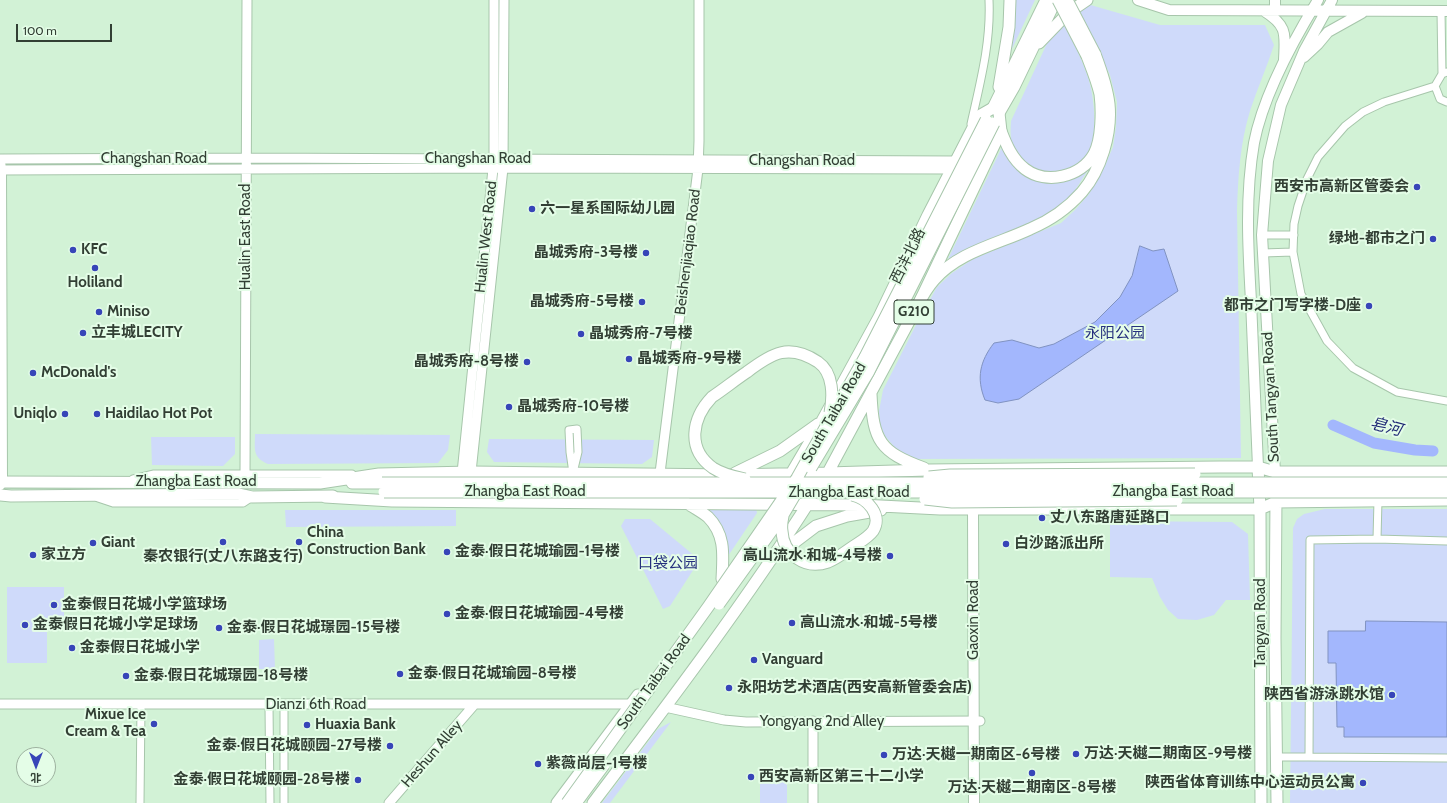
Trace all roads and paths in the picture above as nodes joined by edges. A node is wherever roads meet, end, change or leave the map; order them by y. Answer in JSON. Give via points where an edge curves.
{"nodes":[{"id":1,"x":247,"y":0,"type":"edge"},
{"id":2,"x":494,"y":0,"type":"edge"},
{"id":3,"x":504,"y":0,"type":"edge"},
{"id":4,"x":699,"y":0,"type":"edge"},
{"id":5,"x":989,"y":0,"type":"edge"},
{"id":6,"x":1010,"y":0,"type":"edge"},
{"id":7,"x":1046,"y":0,"type":"edge"},
{"id":8,"x":1057,"y":0,"type":"edge"},
{"id":9,"x":1067,"y":0,"type":"edge"},
{"id":10,"x":1087,"y":0,"type":"edge"},
{"id":11,"x":1138,"y":0,"type":"edge"},
{"id":12,"x":1275,"y":0,"type":"edge"},
{"id":13,"x":1318,"y":0,"type":"edge"},
{"id":14,"x":1332,"y":0,"type":"edge"},
{"id":15,"x":1149,"y":2,"type":"edge"},
{"id":16,"x":1264,"y":11,"type":"junction"},
{"id":17,"x":1275,"y":11,"type":"junction"},
{"id":18,"x":1311,"y":11,"type":"junction"},
{"id":19,"x":1326,"y":11,"type":"junction"},
{"id":20,"x":1365,"y":11,"type":"junction"},
{"id":21,"x":1444,"y":11,"type":"edge"},
{"id":22,"x":1032,"y":51,"type":"junction"},
{"id":23,"x":1091,"y":55,"type":"junction"},
{"id":24,"x":1300,"y":61,"type":"junction"},
{"id":25,"x":1284,"y":63,"type":"junction"},
{"id":26,"x":1444,"y":73,"type":"edge"},
{"id":27,"x":1435,"y":86,"type":"junction"},
{"id":28,"x":1447,"y":102,"type":"edge"},
{"id":29,"x":996,"y":106,"type":"junction"},
{"id":30,"x":994,"y":125,"type":"junction"},
{"id":31,"x":969,"y":136,"type":"junction"},
{"id":32,"x":246,"y":158,"type":"junction"},
{"id":33,"x":498,"y":164,"type":"junction"},
{"id":34,"x":0,"y":165,"type":"edge"},
{"id":35,"x":698,"y":165,"type":"junction"},
{"id":36,"x":954,"y":165,"type":"junction"},
{"id":37,"x":246,"y":169,"type":"junction"},
{"id":38,"x":1262,"y":234,"type":"junction"},
{"id":39,"x":1294,"y":235,"type":"junction"},
{"id":40,"x":1293,"y":252,"type":"junction"},
{"id":41,"x":1263,"y":253,"type":"junction"},
{"id":42,"x":918,"y":303,"type":"junction"},
{"id":43,"x":871,"y":393,"type":"junction"},
{"id":44,"x":1447,"y":401,"type":"edge"},
{"id":45,"x":825,"y":422,"type":"junction"},
{"id":46,"x":1220,"y":467,"type":"junction"},
{"id":47,"x":1258,"y":467,"type":"junction"},
{"id":48,"x":928,"y":470,"type":"junction"},
{"id":49,"x":466,"y":472,"type":"junction"},
{"id":50,"x":1275,"y":472,"type":"junction"},
{"id":51,"x":1447,"y":472,"type":"edge"},
{"id":52,"x":572,"y":473,"type":"junction"},
{"id":53,"x":828,"y":473,"type":"junction"},
{"id":54,"x":660,"y":474,"type":"junction"},
{"id":55,"x":792,"y":474,"type":"junction"},
{"id":56,"x":730,"y":475,"type":"junction"},
{"id":57,"x":242,"y":478,"type":"junction"},
{"id":58,"x":1,"y":483,"type":"edge"},
{"id":59,"x":381,"y":483,"type":"junction"},
{"id":60,"x":767,"y":483,"type":"junction"},
{"id":61,"x":1447,"y":483,"type":"edge"},
{"id":62,"x":860,"y":488,"type":"junction"},
{"id":63,"x":1447,"y":492,"type":"edge"},
{"id":64,"x":839,"y":493,"type":"junction"},
{"id":65,"x":238,"y":494,"type":"junction"},
{"id":66,"x":0,"y":495,"type":"edge"},
{"id":67,"x":90,"y":496,"type":"junction"},
{"id":68,"x":252,"y":497,"type":"junction"},
{"id":69,"x":325,"y":497,"type":"junction"},
{"id":70,"x":1378,"y":500,"type":"junction"},
{"id":71,"x":1447,"y":500,"type":"edge"},
{"id":72,"x":658,"y":502,"type":"junction"},
{"id":73,"x":1276,"y":502,"type":"junction"},
{"id":74,"x":686,"y":503,"type":"junction"},
{"id":75,"x":773,"y":504,"type":"junction"},
{"id":76,"x":808,"y":504,"type":"junction"},
{"id":77,"x":904,"y":507,"type":"junction"},
{"id":78,"x":977,"y":509,"type":"junction"},
{"id":79,"x":1214,"y":509,"type":"junction"},
{"id":80,"x":1260,"y":509,"type":"junction"},
{"id":81,"x":783,"y":515,"type":"junction"},
{"id":82,"x":1377,"y":539,"type":"junction"},
{"id":83,"x":1447,"y":541,"type":"edge"},
{"id":84,"x":771,"y":560,"type":"junction"},
{"id":85,"x":722,"y":580,"type":"junction"},
{"id":86,"x":0,"y":704,"type":"edge"},
{"id":87,"x":632,"y":704,"type":"junction"},
{"id":88,"x":141,"y":705,"type":"junction"},
{"id":89,"x":269,"y":705,"type":"junction"},
{"id":90,"x":284,"y":705,"type":"junction"},
{"id":91,"x":474,"y":705,"type":"junction"},
{"id":92,"x":665,"y":707,"type":"junction"},
{"id":93,"x":813,"y":721,"type":"junction"},
{"id":94,"x":977,"y":721,"type":"junction"},
{"id":95,"x":1276,"y":757,"type":"junction"},
{"id":96,"x":1310,"y":757,"type":"junction"},
{"id":97,"x":1447,"y":758,"type":"edge"},
{"id":98,"x":140,"y":803,"type":"edge"},
{"id":99,"x":270,"y":803,"type":"edge"},
{"id":100,"x":284,"y":803,"type":"edge"},
{"id":101,"x":389,"y":803,"type":"edge"},
{"id":102,"x":557,"y":803,"type":"edge"},
{"id":103,"x":567,"y":803,"type":"edge"},
{"id":104,"x":576,"y":803,"type":"edge"},
{"id":105,"x":593,"y":803,"type":"edge"},
{"id":106,"x":813,"y":803,"type":"edge"},
{"id":107,"x":974,"y":803,"type":"edge"},
{"id":108,"x":980,"y":803,"type":"edge"},
{"id":109,"x":1261,"y":803,"type":"edge"},
{"id":110,"x":1277,"y":803,"type":"edge"}],
"edges":[{"from":1,"to":32,"type":"street","name":"Hualin East Road"},
{"from":2,"to":33,"type":"street","name":"Hualin West Road"},
{"from":3,"to":33,"type":"street","name":"Hualin West Road"},
{"from":4,"to":35,"type":"street","name":"Beishenjiaqiao Road"},
{"from":5,"to":31,"type":"street","via":[[988,43]]},
{"from":6,"to":29,"type":"main road","via":[[1009,27]]},
{"from":7,"to":29,"type":"main road"},
{"from":8,"to":22,"type":"main road"},
{"from":8,"to":23,"type":"main road","bridge":true},
{"from":9,"to":23,"type":"main road","bridge":true},
{"from":10,"to":22,"type":"main road","via":[[1068,13]]},
{"from":11,"to":15,"type":"main road"},
{"from":12,"to":17,"type":"main road"},
{"from":13,"to":18,"type":"main road","name":"South Tangyan Road"},
{"from":14,"to":19,"type":"main road","name":"South Tangyan Road"},
{"from":15,"to":16,"type":"main road","via":[[1169,10]]},
{"from":16,"to":17,"type":"main road"},
{"from":16,"to":25,"type":"main road","via":[[1277,19],[1283,29]]},
{"from":17,"to":18,"type":"main road"},
{"from":18,"to":19,"type":"main road"},
{"from":18,"to":25,"type":"main road","name":"South Tangyan Road"},
{"from":19,"to":20,"type":"main road"},
{"from":19,"to":24,"type":"main road","name":"South Tangyan Road"},
{"from":20,"to":21,"type":"main road"},
{"from":20,"to":24,"type":"main road","via":[[1328,32]]},
{"from":21,"to":26,"type":"street"},
{"from":22,"to":29,"type":"main road","via":[[1014,88]]},
{"from":23,"to":30,"type":"main road","via":[[1100,95],[1101,117],[1094,153],[1087,164],[1066,175],[1041,176],[1025,169],[1015,159]]},
{"from":23,"to":42,"type":"main road","via":[[1105,81],[1109,104],[1107,137],[1095,174],[1082,192],[1052,218],[957,261],[933,280]]},
{"from":24,"to":38,"type":"main road","name":"South Tangyan Road","via":[[1281,105],[1268,161]]},
{"from":25,"to":47,"type":"main road","name":"South Tangyan Road","via":[[1268,95],[1254,142],[1249,179],[1248,221]]},
{"from":26,"to":27,"type":"street"},
{"from":27,"to":28,"type":"street","via":[[1440,99]]},
{"from":27,"to":39,"type":"street","via":[[1384,102],[1345,126],[1318,157],[1307,179],[1294,224]]},
{"from":29,"to":30,"type":"main road","name":"西沣北路"},
{"from":29,"to":30,"type":"main road"},
{"from":29,"to":31,"type":"main road","name":"西沣北路","via":[[979,116]]},
{"from":30,"to":42,"type":"main road","name":"西沣北路","number":"G210"},
{"from":30,"to":45,"type":"main road","name":"South Taibai Road","bridge":true,"via":[[865,357]]},
{"from":30,"to":81,"type":"main road","name":"South Taibai Road","bridge":true,"via":[[868,372]]},
{"from":31,"to":36,"type":"main road","name":"西沣北路"},
{"from":32,"to":33,"type":"street","name":"Changshan Road"},
{"from":32,"to":34,"type":"street","name":"Changshan Road"},
{"from":32,"to":37,"type":"street","name":"Hualin East Road"},
{"from":33,"to":35,"type":"street","name":"Changshan Road"},
{"from":33,"to":37,"type":"street","name":"Changshan Road"},
{"from":33,"to":49,"type":"street","name":"Hualin West Road"},
{"from":34,"to":37,"type":"street","name":"Changshan Road"},
{"from":34,"to":58,"type":"main road"},
{"from":35,"to":36,"type":"street","name":"Changshan Road"},
{"from":35,"to":54,"type":"street","name":"Beishenjiaqiao Road"},
{"from":36,"to":45,"type":"main road","name":"西沣北路"},
{"from":37,"to":57,"type":"street","name":"Hualin East Road"},
{"from":38,"to":39,"type":"street"},
{"from":38,"to":41,"type":"main road","name":"South Tangyan Road"},
{"from":39,"to":40,"type":"street"},
{"from":40,"to":41,"type":"street"},
{"from":40,"to":44,"type":"street","via":[[1301,294],[1327,341],[1353,368],[1397,392]]},
{"from":41,"to":50,"type":"main road","name":"South Tangyan Road"},
{"from":42,"to":43,"type":"main road","name":"西沣北路","number":"G210"},
{"from":43,"to":48,"type":"main road","via":[[875,429],[880,441],[889,452],[901,460]]},
{"from":43,"to":53,"type":"main road","name":"西沣北路","number":"G210"},
{"from":45,"to":55,"type":"main road","name":"西沣北路"},
{"from":45,"to":56,"type":"main road","via":[[780,451]]},
{"from":45,"to":60,"type":"main road","bridge":true,"via":[[832,403],[829,376],[821,364],[808,355],[792,351],[779,352],[765,358],[712,397],[698,416],[695,426],[696,443],[704,459],[714,468],[736,477]]},
{"from":45,"to":103,"type":"main road","name":"South Taibai Road","bridge":true,"via":[[797,478]]},
{"from":46,"to":47,"type":"main road","name":"Zhangba East Road"},
{"from":46,"to":48,"type":"main road","name":"Zhangba East Road"},
{"from":46,"to":62,"type":"main road","bridge":true,"via":[[1195,474],[950,475]]},
{"from":47,"to":50,"type":"main road"},
{"from":47,"to":80,"type":"main road","name":"Tangyan Road"},
{"from":48,"to":53,"type":"main road","name":"Zhangba East Road"},
{"from":49,"to":52,"type":"main road","name":"Zhangba East Road"},
{"from":49,"to":59,"type":"main road","name":"Zhangba East Road"},
{"from":50,"to":51,"type":"main road"},
{"from":50,"to":73,"type":"main road","name":"Tangyan Road"},
{"from":52,"to":52,"type":"street","via":[[578,452],[577,429],[569,430]]},
{"from":52,"to":54,"type":"main road","name":"Zhangba East Road"},
{"from":53,"to":55,"type":"main road","name":"Zhangba East Road"},
{"from":53,"to":76,"type":"main road","name":"西沣北路","number":"G210"},
{"from":54,"to":56,"type":"main road","name":"Zhangba East Road"},
{"from":54,"to":72,"type":"street","name":"Beishenjiaqiao Road"},
{"from":55,"to":56,"type":"main road","name":"Zhangba East Road"},
{"from":55,"to":75,"type":"main road","name":"西沣北路"},
{"from":57,"to":58,"type":"main road","name":"Zhangba East Road"},
{"from":57,"to":59,"type":"street","name":"Zhangba East Road"},
{"from":57,"to":59,"type":"main road","name":"Zhangba East Road","via":[[320,483]]},
{"from":57,"to":65,"type":"street"},
{"from":59,"to":60,"type":"main road","name":"Zhangba East Road","bridge":true},
{"from":59,"to":64,"type":"main road","name":"Zhangba East Road","bridge":true},
{"from":59,"to":69,"type":"main road","name":"Zhangba East Road"},
{"from":60,"to":62,"type":"main road","name":"Zhangba East Road","bridge":true},
{"from":61,"to":62,"type":"main road","name":"Zhangba East Road","bridge":true},
{"from":62,"to":63,"type":"main road","name":"Zhangba East Road","bridge":true},
{"from":62,"to":64,"type":"main road","name":"Zhangba East Road","bridge":true},
{"from":62,"to":79,"type":"main road","bridge":true,"via":[[952,502],[1177,500]]},
{"from":64,"to":81,"type":"main road","bridge":true,"via":[[857,496],[866,501],[876,515],[876,523],[873,531],[864,540],[827,562],[814,564],[792,556],[785,545],[782,532]]},
{"from":65,"to":67,"type":"main road","name":"Zhangba East Road"},
{"from":65,"to":68,"type":"main road","name":"Zhangba East Road"},
{"from":66,"to":67,"type":"main road","name":"Zhangba East Road"},
{"from":67,"to":68,"type":"street","name":"Zhangba East Road","via":[[113,503],[243,503]]},
{"from":68,"to":69,"type":"main road","name":"Zhangba East Road"},
{"from":69,"to":72,"type":"main road","via":[[392,501]]},
{"from":70,"to":71,"type":"main road"},
{"from":70,"to":73,"type":"main road"},
{"from":70,"to":82,"type":"street"},
{"from":72,"to":74,"type":"main road"},
{"from":73,"to":80,"type":"main road"},
{"from":73,"to":95,"type":"main road","name":"Tangyan Road"},
{"from":74,"to":75,"type":"main road"},
{"from":74,"to":85,"type":"main road","via":[[708,517],[719,532],[723,542]]},
{"from":75,"to":76,"type":"main road"},
{"from":75,"to":85,"type":"main road","name":"South Taibai Road"},
{"from":76,"to":77,"type":"main road"},
{"from":76,"to":84,"type":"main road","name":"South Taibai Road"},
{"from":77,"to":78,"type":"main road"},
{"from":77,"to":84,"type":"main road","via":[[847,516],[816,526]]},
{"from":78,"to":79,"type":"main road"},
{"from":78,"to":94,"type":"main road","name":"Gaoxin Road"},
{"from":79,"to":80,"type":"main road"},
{"from":80,"to":109,"type":"main road","name":"Tangyan Road"},
{"from":81,"to":104,"type":"main road","name":"South Taibai Road","bridge":true},
{"from":82,"to":83,"type":"street"},
{"from":82,"to":96,"type":"street","via":[[1310,540]]},
{"from":84,"to":92,"type":"main road","name":"South Taibai Road"},
{"from":85,"to":87,"type":"main road","name":"South Taibai Road"},
{"from":86,"to":88,"type":"street","name":"Dianzi 6th Road"},
{"from":87,"to":91,"type":"street","name":"Dianzi 6th Road"},
{"from":87,"to":102,"type":"main road","name":"South Taibai Road"},
{"from":88,"to":89,"type":"street","name":"Dianzi 6th Road"},
{"from":88,"to":98,"type":"street"},
{"from":89,"to":90,"type":"street","name":"Dianzi 6th Road"},
{"from":89,"to":99,"type":"street"},
{"from":90,"to":91,"type":"street","name":"Dianzi 6th Road"},
{"from":90,"to":100,"type":"street"},
{"from":91,"to":101,"type":"street","name":"Heshun Alley"},
{"from":92,"to":93,"type":"street","name":"Yongyang 2nd Alley","via":[[724,720]]},
{"from":92,"to":105,"type":"main road","name":"South Taibai Road"},
{"from":93,"to":94,"type":"street","name":"Yongyang 2nd Alley"},
{"from":93,"to":106,"type":"street"},
{"from":94,"to":107,"type":"main road","name":"Gaoxin Road"},
{"from":94,"to":108,"type":"main road","name":"Gaoxin Road"},
{"from":95,"to":96,"type":"street"},
{"from":95,"to":110,"type":"main road","name":"Tangyan Road"},
{"from":96,"to":97,"type":"street"}]}
